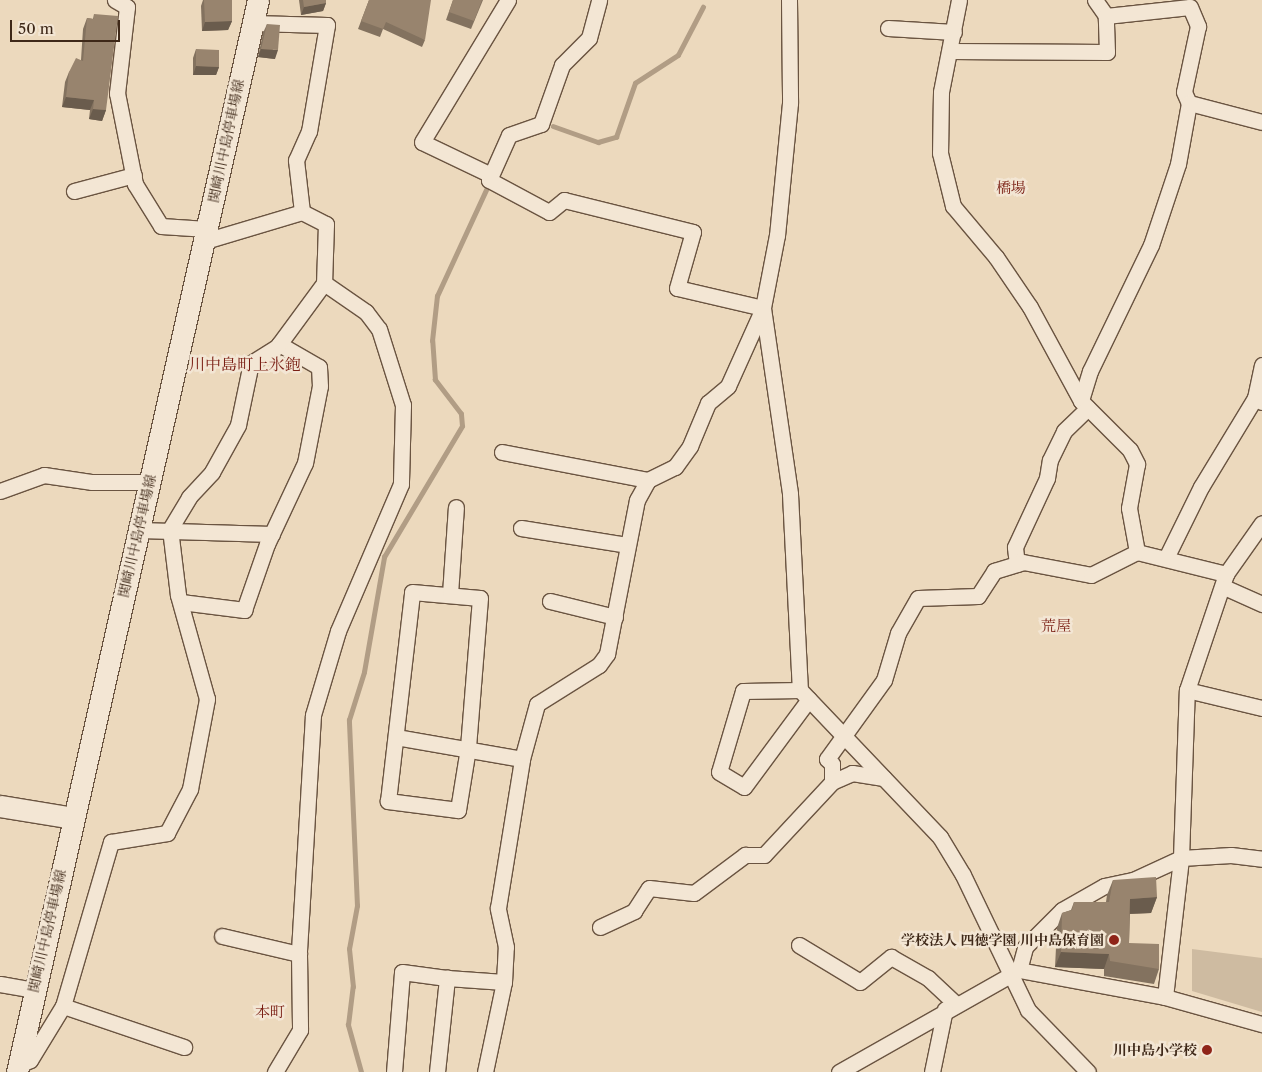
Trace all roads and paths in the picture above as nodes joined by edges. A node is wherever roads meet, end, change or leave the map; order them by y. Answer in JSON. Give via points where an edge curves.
{"nodes":[{"id":1,"x":115,"y":0,"type":"edge"},
{"id":2,"x":258,"y":0,"type":"edge"},
{"id":3,"x":508,"y":0,"type":"edge"},
{"id":4,"x":599,"y":0,"type":"edge"},
{"id":5,"x":789,"y":0,"type":"edge"},
{"id":6,"x":959,"y":0,"type":"edge"},
{"id":7,"x":1095,"y":0,"type":"edge"},
{"id":8,"x":1106,"y":16,"type":"junction"},
{"id":9,"x":252,"y":23,"type":"junction"},
{"id":10,"x":888,"y":28,"type":"dead end"},
{"id":11,"x":954,"y":32,"type":"junction"},
{"id":12,"x":951,"y":51,"type":"junction"},
{"id":13,"x":1189,"y":103,"type":"junction"},
{"id":14,"x":1262,"y":122,"type":"edge"},
{"id":15,"x":134,"y":175,"type":"junction"},
{"id":16,"x":491,"y":175,"type":"junction"},
{"id":17,"x":74,"y":191,"type":"dead end"},
{"id":18,"x":302,"y":212,"type":"junction"},
{"id":19,"x":206,"y":235,"type":"junction"},
{"id":20,"x":324,"y":283,"type":"junction"},
{"id":21,"x":763,"y":308,"type":"junction"},
{"id":22,"x":279,"y":344,"type":"junction"},
{"id":23,"x":1262,"y":365,"type":"edge"},
{"id":24,"x":1258,"y":400,"type":"edge"},
{"id":25,"x":1085,"y":404,"type":"junction"},
{"id":26,"x":502,"y":452,"type":"dead end"},
{"id":27,"x":648,"y":480,"type":"junction"},
{"id":28,"x":150,"y":482,"type":"junction"},
{"id":29,"x":0,"y":491,"type":"edge"},
{"id":30,"x":456,"y":507,"type":"dead end"},
{"id":31,"x":1262,"y":523,"type":"edge"},
{"id":32,"x":521,"y":528,"type":"dead end"},
{"id":33,"x":170,"y":529,"type":"junction"},
{"id":34,"x":139,"y":530,"type":"junction"},
{"id":35,"x":272,"y":534,"type":"junction"},
{"id":36,"x":627,"y":545,"type":"junction"},
{"id":37,"x":1136,"y":552,"type":"junction"},
{"id":38,"x":1167,"y":556,"type":"junction"},
{"id":39,"x":1017,"y":564,"type":"junction"},
{"id":40,"x":1225,"y":580,"type":"junction"},
{"id":41,"x":450,"y":594,"type":"junction"},
{"id":42,"x":550,"y":601,"type":"dead end"},
{"id":43,"x":181,"y":602,"type":"junction"},
{"id":44,"x":1262,"y":604,"type":"edge"},
{"id":45,"x":615,"y":617,"type":"junction"},
{"id":46,"x":1187,"y":690,"type":"junction"},
{"id":47,"x":804,"y":695,"type":"junction"},
{"id":48,"x":1262,"y":708,"type":"edge"},
{"id":49,"x":396,"y":736,"type":"junction"},
{"id":50,"x":843,"y":737,"type":"junction"},
{"id":51,"x":468,"y":748,"type":"junction"},
{"id":52,"x":522,"y":759,"type":"junction"},
{"id":53,"x":884,"y":778,"type":"junction"},
{"id":54,"x":832,"y":782,"type":"junction"},
{"id":55,"x":0,"y":806,"type":"edge"},
{"id":56,"x":73,"y":818,"type":"junction"},
{"id":57,"x":1181,"y":858,"type":"junction"},
{"id":58,"x":1262,"y":860,"type":"edge"},
{"id":59,"x":600,"y":927,"type":"dead end"},
{"id":60,"x":222,"y":936,"type":"dead end"},
{"id":61,"x":799,"y":945,"type":"dead end"},
{"id":62,"x":299,"y":954,"type":"junction"},
{"id":63,"x":1013,"y":971,"type":"junction"},
{"id":64,"x":447,"y":978,"type":"junction"},
{"id":65,"x":504,"y":982,"type":"junction"},
{"id":66,"x":0,"y":984,"type":"edge"},
{"id":67,"x":34,"y":990,"type":"junction"},
{"id":68,"x":1166,"y":997,"type":"junction"},
{"id":69,"x":63,"y":1006,"type":"junction"},
{"id":70,"x":951,"y":1006,"type":"junction"},
{"id":71,"x":1262,"y":1024,"type":"edge"},
{"id":72,"x":184,"y":1047,"type":"dead end"},
{"id":73,"x":18,"y":1069,"type":"edge"},
{"id":74,"x":275,"y":1072,"type":"edge"},
{"id":75,"x":394,"y":1072,"type":"edge"},
{"id":76,"x":437,"y":1072,"type":"edge"},
{"id":77,"x":485,"y":1072,"type":"edge"},
{"id":78,"x":839,"y":1072,"type":"edge"},
{"id":79,"x":932,"y":1072,"type":"edge"},
{"id":80,"x":1088,"y":1072,"type":"edge"}],
"edges":[{"from":1,"to":15,"type":"street","via":[[127,7],[117,93]]},
{"from":2,"to":9,"type":"main road","name":"関崎川中島停車場線"},
{"from":3,"to":16,"type":"street","via":[[422,142]]},
{"from":4,"to":16,"type":"street","via":[[590,38],[562,65],[541,124],[509,135]]},
{"from":5,"to":21,"type":"street","via":[[790,103],[777,235]]},
{"from":6,"to":11,"type":"street"},
{"from":7,"to":8,"type":"street"},
{"from":8,"to":12,"type":"street","via":[[1107,52]]},
{"from":8,"to":13,"type":"street","via":[[1190,7],[1198,26],[1184,92]]},
{"from":9,"to":18,"type":"street","via":[[327,25],[309,131],[296,160]]},
{"from":9,"to":19,"type":"main road","name":"関崎川中島停車場線"},
{"from":10,"to":11,"type":"street"},
{"from":11,"to":12,"type":"street"},
{"from":12,"to":25,"type":"street","via":[[941,92],[940,152],[953,206],[996,257],[1030,308]]},
{"from":13,"to":14,"type":"street"},
{"from":13,"to":25,"type":"street","via":[[1178,164],[1151,245],[1090,371]]},
{"from":15,"to":17,"type":"street"},
{"from":15,"to":19,"type":"street","via":[[161,226]]},
{"from":16,"to":21,"type":"street","via":[[489,180],[548,212],[564,200],[693,232],[677,288]]},
{"from":18,"to":19,"type":"street"},
{"from":18,"to":20,"type":"street","via":[[326,224]]},
{"from":19,"to":28,"type":"main road","name":"関崎川中島停車場線"},
{"from":20,"to":22,"type":"street"},
{"from":20,"to":62,"type":"street","via":[[366,312],[379,329],[403,405],[401,484],[338,631],[313,715]]},
{"from":21,"to":27,"type":"street","via":[[728,386],[708,403],[690,446],[675,467]]},
{"from":21,"to":47,"type":"street","via":[[790,494]]},
{"from":22,"to":33,"type":"street","via":[[251,363],[238,425],[212,472],[189,497]]},
{"from":22,"to":35,"type":"street","via":[[319,367],[320,386],[305,463]]},
{"from":23,"to":24,"type":"street"},
{"from":24,"to":38,"type":"street","via":[[1201,487]]},
{"from":25,"to":37,"type":"street","via":[[1112,429],[1136,464],[1130,508]]},
{"from":25,"to":39,"type":"street","via":[[1064,431],[1050,460],[1047,478],[1015,547]]},
{"from":26,"to":27,"type":"street"},
{"from":27,"to":36,"type":"street","via":[[637,500]]},
{"from":28,"to":29,"type":"street","via":[[92,482],[44,475]]},
{"from":28,"to":34,"type":"main road","name":"関崎川中島停車場線"},
{"from":30,"to":41,"type":"street"},
{"from":31,"to":40,"type":"street"},
{"from":32,"to":36,"type":"street"},
{"from":33,"to":34,"type":"street"},
{"from":33,"to":35,"type":"street"},
{"from":33,"to":43,"type":"street"},
{"from":34,"to":56,"type":"main road","name":"関崎川中島停車場線"},
{"from":35,"to":43,"type":"street","via":[[244,610]]},
{"from":36,"to":45,"type":"street"},
{"from":37,"to":38,"type":"street"},
{"from":37,"to":39,"type":"street","via":[[1091,575],[1032,561]]},
{"from":38,"to":40,"type":"street"},
{"from":39,"to":50,"type":"street","via":[[994,571],[978,596],[918,598],[898,633],[884,680]]},
{"from":40,"to":44,"type":"street"},
{"from":40,"to":46,"type":"street"},
{"from":41,"to":49,"type":"street","via":[[412,592]]},
{"from":41,"to":51,"type":"street","via":[[480,598]]},
{"from":42,"to":45,"type":"street"},
{"from":43,"to":69,"type":"street","via":[[207,699],[190,788],[167,833],[111,842]]},
{"from":45,"to":52,"type":"street","via":[[607,654],[599,665],[537,704]]},
{"from":46,"to":48,"type":"street"},
{"from":46,"to":57,"type":"street"},
{"from":47,"to":47,"type":"street","via":[[744,787],[719,772],[743,691]]},
{"from":47,"to":50,"type":"street"},
{"from":49,"to":51,"type":"street"},
{"from":49,"to":51,"type":"street","via":[[388,801],[458,810]]},
{"from":50,"to":53,"type":"street"},
{"from":50,"to":54,"type":"street","via":[[827,759]]},
{"from":51,"to":52,"type":"street"},
{"from":52,"to":65,"type":"street","via":[[498,908],[506,947]]},
{"from":53,"to":54,"type":"street","via":[[852,774]]},
{"from":53,"to":63,"type":"street","via":[[940,838]]},
{"from":54,"to":59,"type":"street","via":[[764,855],[746,855],[694,893],[648,888],[634,911]]},
{"from":55,"to":56,"type":"main road"},
{"from":56,"to":67,"type":"main road","name":"関崎川中島停車場線"},
{"from":57,"to":58,"type":"street","via":[[1231,855]]},
{"from":57,"to":63,"type":"street","via":[[1133,880],[1104,886],[1062,910],[1025,947]]},
{"from":57,"to":68,"type":"street"},
{"from":60,"to":62,"type":"street"},
{"from":61,"to":70,"type":"street","via":[[860,982],[891,958],[928,978]]},
{"from":62,"to":74,"type":"street","via":[[300,1030]]},
{"from":63,"to":68,"type":"street"},
{"from":63,"to":70,"type":"street"},
{"from":63,"to":80,"type":"street","via":[[1028,1010]]},
{"from":64,"to":65,"type":"street"},
{"from":64,"to":75,"type":"street","via":[[402,972]]},
{"from":64,"to":76,"type":"street"},
{"from":65,"to":77,"type":"street"},
{"from":66,"to":67,"type":"street"},
{"from":67,"to":73,"type":"main road","name":"関崎川中島停車場線"},
{"from":68,"to":71,"type":"street"},
{"from":69,"to":72,"type":"street"},
{"from":69,"to":73,"type":"street","via":[[30,1060]]},
{"from":70,"to":78,"type":"street"},
{"from":70,"to":79,"type":"street"}]}
